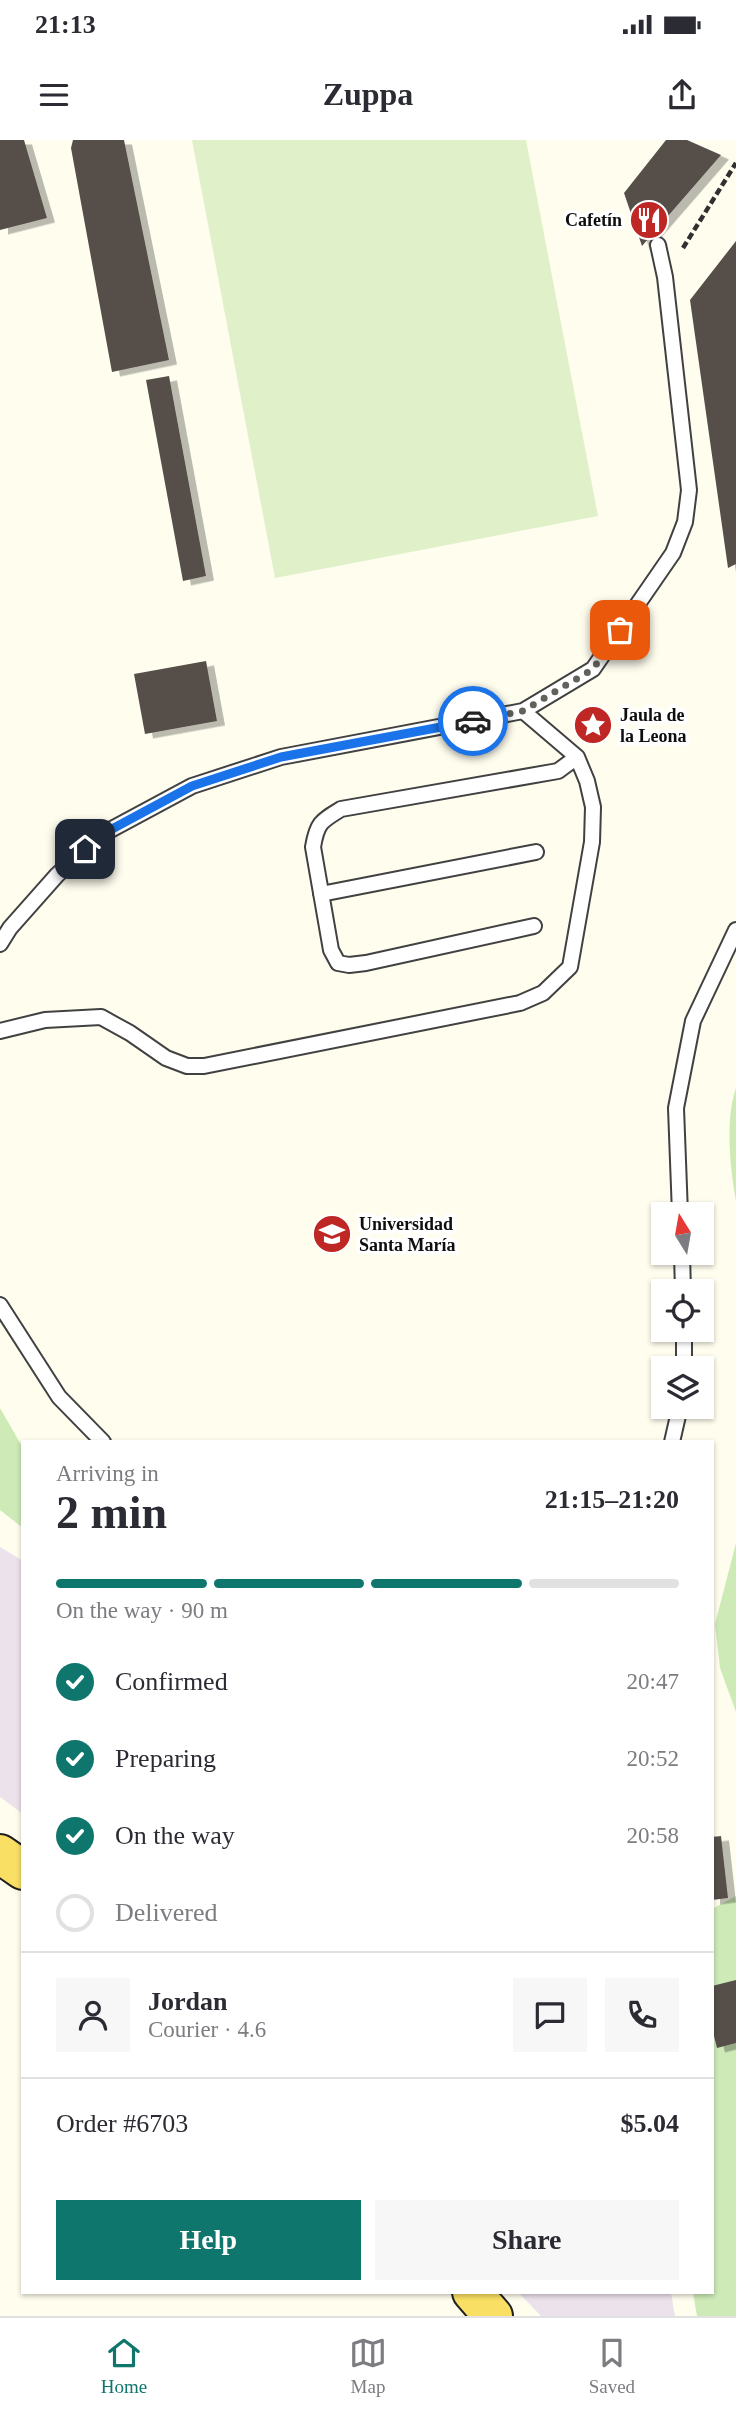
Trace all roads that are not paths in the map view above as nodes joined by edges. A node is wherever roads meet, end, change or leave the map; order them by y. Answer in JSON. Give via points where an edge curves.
{"nodes":[{"id":1,"x":658,"y":245,"type":"dead end"},
{"id":2,"x":523,"y":711,"type":"junction"},
{"id":3,"x":577,"y":757,"type":"junction"},
{"id":4,"x":536,"y":852,"type":"dead end"},
{"id":5,"x":321,"y":894,"type":"junction"},
{"id":6,"x":534,"y":926,"type":"dead end"},
{"id":7,"x":736,"y":930,"type":"edge"},
{"id":8,"x":0,"y":944,"type":"edge"},
{"id":9,"x":0,"y":1031,"type":"edge"},
{"id":10,"x":680,"y":1202,"type":"edge"},
{"id":11,"x":0,"y":1305,"type":"edge"},
{"id":12,"x":677,"y":1419,"type":"edge"},
{"id":13,"x":101,"y":1440,"type":"edge"},
{"id":14,"x":672,"y":1440,"type":"edge"},
{"id":15,"x":0,"y":1853,"type":"edge"},
{"id":16,"x":21,"y":1869,"type":"edge"},
{"id":17,"x":474,"y":2294,"type":"edge"},
{"id":18,"x":493,"y":2316,"type":"edge"}],
"edges":[{"from":1,"to":2,"type":"lane","via":[[689,490],[685,522],[673,553],[593,669]]},
{"from":2,"to":3,"type":"lane"},
{"from":2,"to":8,"type":"lane","via":[[281,757],[192,786],[99,836],[57,875]]},
{"from":3,"to":5,"type":"lane","via":[[558,771],[341,810],[321,821],[316,832],[313,847]]},
{"from":3,"to":9,"type":"lane","via":[[593,807],[592,842],[570,967],[543,993],[520,1003],[204,1066],[187,1066],[166,1058],[101,1017],[45,1020]]},
{"from":4,"to":5,"type":"lane"},
{"from":5,"to":6,"type":"lane","via":[[331,950],[338,963],[349,965]]},
{"from":7,"to":10,"type":"lane","via":[[692,1021],[676,1108]]},
{"from":11,"to":13,"type":"lane","via":[[60,1397]]},
{"from":12,"to":14,"type":"lane"},
{"from":15,"to":16,"type":"main road"},
{"from":17,"to":18,"type":"main road"}]}
